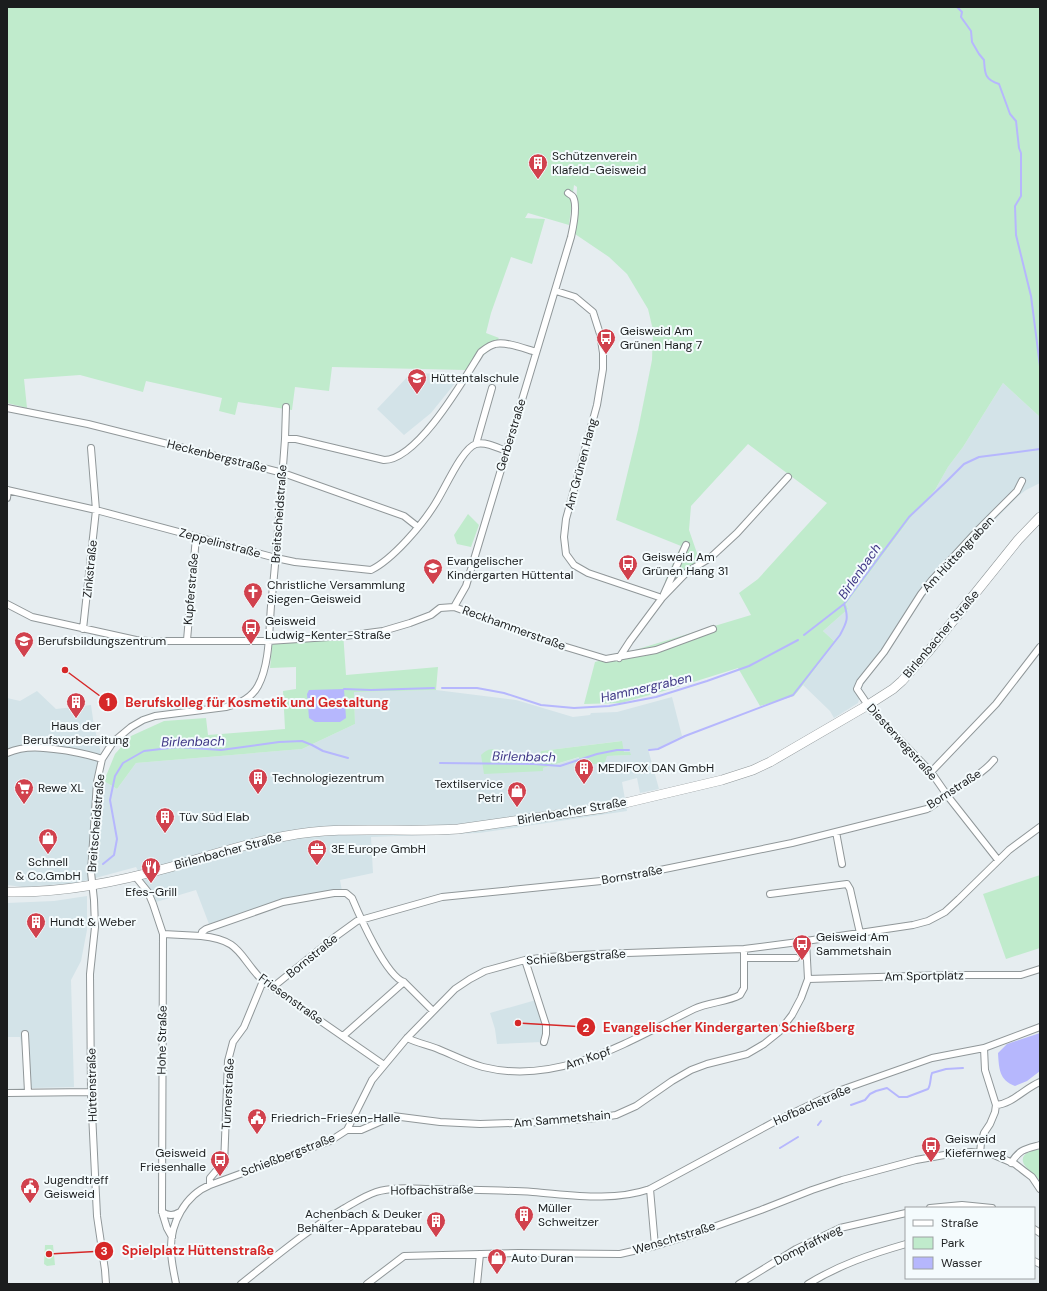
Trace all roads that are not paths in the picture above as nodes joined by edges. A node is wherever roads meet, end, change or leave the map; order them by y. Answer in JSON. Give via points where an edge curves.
{"nodes":[{"id":1,"x":568,"y":193,"type":"dead end"},
{"id":2,"x":556,"y":291,"type":"junction"},
{"id":3,"x":536,"y":352,"type":"junction"},
{"id":4,"x":492,"y":388,"type":"dead end"},
{"id":5,"x":286,"y":407,"type":"dead end"},
{"id":6,"x":7,"y":408,"type":"edge"},
{"id":7,"x":285,"y":439,"type":"junction"},
{"id":8,"x":476,"y":444,"type":"junction"},
{"id":9,"x":91,"y":448,"type":"dead end"},
{"id":10,"x":506,"y":451,"type":"junction"},
{"id":11,"x":283,"y":473,"type":"junction"},
{"id":12,"x":788,"y":477,"type":"dead end"},
{"id":13,"x":1022,"y":481,"type":"dead end"},
{"id":14,"x":8,"y":490,"type":"edge"},
{"id":15,"x":7,"y":498,"type":"edge"},
{"id":16,"x":96,"y":510,"type":"junction"},
{"id":17,"x":1040,"y":517,"type":"edge"},
{"id":18,"x":418,"y":527,"type":"junction"},
{"id":19,"x":196,"y":537,"type":"junction"},
{"id":20,"x":686,"y":545,"type":"dead end"},
{"id":21,"x":276,"y":558,"type":"junction"},
{"id":22,"x":662,"y":598,"type":"junction"},
{"id":23,"x":7,"y":604,"type":"edge"},
{"id":24,"x":454,"y":607,"type":"junction"},
{"id":25,"x":83,"y":629,"type":"junction"},
{"id":26,"x":713,"y":629,"type":"dead end"},
{"id":27,"x":187,"y":640,"type":"junction"},
{"id":28,"x":268,"y":641,"type":"junction"},
{"id":29,"x":1040,"y":647,"type":"edge"},
{"id":30,"x":619,"y":658,"type":"junction"},
{"id":31,"x":857,"y":689,"type":"joint"},
{"id":32,"x":868,"y":705,"type":"junction"},
{"id":33,"x":7,"y":753,"type":"edge"},
{"id":34,"x":102,"y":759,"type":"junction"},
{"id":35,"x":994,"y":760,"type":"dead end"},
{"id":36,"x":931,"y":772,"type":"junction"},
{"id":37,"x":948,"y":797,"type":"junction"},
{"id":38,"x":1040,"y":827,"type":"edge"},
{"id":39,"x":836,"y":832,"type":"junction"},
{"id":40,"x":998,"y":860,"type":"junction"},
{"id":41,"x":842,"y":864,"type":"dead end"},
{"id":42,"x":136,"y":876,"type":"junction"},
{"id":43,"x":92,"y":886,"type":"junction"},
{"id":44,"x":7,"y":892,"type":"edge"},
{"id":45,"x":770,"y":894,"type":"dead end"},
{"id":46,"x":362,"y":919,"type":"junction"},
{"id":47,"x":860,"y":933,"type":"junction"},
{"id":48,"x":163,"y":934,"type":"junction"},
{"id":49,"x":200,"y":936,"type":"junction"},
{"id":50,"x":806,"y":942,"type":"junction"},
{"id":51,"x":744,"y":949,"type":"junction"},
{"id":52,"x":744,"y":958,"type":"junction"},
{"id":53,"x":796,"y":958,"type":"dead end"},
{"id":54,"x":525,"y":960,"type":"junction"},
{"id":55,"x":1040,"y":968,"type":"edge"},
{"id":56,"x":808,"y":979,"type":"junction"},
{"id":57,"x":263,"y":981,"type":"junction"},
{"id":58,"x":404,"y":982,"type":"junction"},
{"id":59,"x":273,"y":987,"type":"junction"},
{"id":60,"x":433,"y":1011,"type":"junction"},
{"id":61,"x":1040,"y":1027,"type":"edge"},
{"id":62,"x":24,"y":1034,"type":"dead end"},
{"id":63,"x":343,"y":1036,"type":"junction"},
{"id":64,"x":407,"y":1038,"type":"junction"},
{"id":65,"x":544,"y":1042,"type":"dead end"},
{"id":66,"x":984,"y":1048,"type":"junction"},
{"id":67,"x":384,"y":1064,"type":"junction"},
{"id":68,"x":1040,"y":1082,"type":"edge"},
{"id":69,"x":28,"y":1092,"type":"junction"},
{"id":70,"x":91,"y":1092,"type":"junction"},
{"id":71,"x":7,"y":1093,"type":"edge"},
{"id":72,"x":996,"y":1106,"type":"junction"},
{"id":73,"x":347,"y":1130,"type":"junction"},
{"id":74,"x":1040,"y":1145,"type":"edge"},
{"id":75,"x":980,"y":1153,"type":"junction"},
{"id":76,"x":1011,"y":1163,"type":"junction"},
{"id":77,"x":210,"y":1185,"type":"junction"},
{"id":78,"x":650,"y":1189,"type":"junction"},
{"id":79,"x":1040,"y":1189,"type":"edge"},
{"id":80,"x":941,"y":1207,"type":"edge"},
{"id":81,"x":982,"y":1207,"type":"edge"},
{"id":82,"x":162,"y":1212,"type":"junction"},
{"id":83,"x":180,"y":1212,"type":"junction"},
{"id":84,"x":905,"y":1213,"type":"edge"},
{"id":85,"x":172,"y":1237,"type":"junction"},
{"id":86,"x":905,"y":1244,"type":"edge"},
{"id":87,"x":655,"y":1246,"type":"junction"},
{"id":88,"x":480,"y":1254,"type":"junction"},
{"id":89,"x":106,"y":1284,"type":"edge"},
{"id":90,"x":176,"y":1284,"type":"edge"},
{"id":91,"x":241,"y":1284,"type":"edge"},
{"id":92,"x":367,"y":1284,"type":"edge"},
{"id":93,"x":477,"y":1284,"type":"edge"},
{"id":94,"x":738,"y":1284,"type":"edge"},
{"id":95,"x":808,"y":1284,"type":"edge"}],
"edges":[{"from":1,"to":2,"type":"street","name":"Gerberstraße","via":[[573,197],[575,206],[574,226]]},
{"from":2,"to":3,"type":"street","name":"Gerberstraße"},
{"from":2,"to":22,"type":"street","name":"Am Grünen Hang","via":[[576,297],[593,312],[603,353],[597,404],[566,519],[566,554],[574,565],[588,573]]},
{"from":3,"to":7,"type":"street","via":[[503,344],[496,344],[481,352],[445,408],[422,436],[404,453],[389,460],[296,439]]},
{"from":3,"to":10,"type":"street","name":"Gerberstraße"},
{"from":4,"to":8,"type":"street","name":"Zeppelinstraße"},
{"from":5,"to":7,"type":"street","name":"Breitscheidstraße"},
{"from":6,"to":11,"type":"street","name":"Heckenbergstraße","via":[[88,424]]},
{"from":7,"to":11,"type":"street","name":"Breitscheidstraße"},
{"from":8,"to":10,"type":"street","via":[[488,444]]},
{"from":8,"to":18,"type":"street","name":"Zeppelinstraße","via":[[467,451]]},
{"from":9,"to":16,"type":"street"},
{"from":10,"to":24,"type":"street","name":"Gerberstraße","via":[[466,586]]},
{"from":11,"to":18,"type":"street","name":"Heckenbergstraße","via":[[404,516]]},
{"from":11,"to":21,"type":"street","name":"Breitscheidstraße"},
{"from":12,"to":22,"type":"street","via":[[737,533],[710,558],[687,572]]},
{"from":13,"to":31,"type":"street","name":"Am Hüttengraben","via":[[1017,491],[920,594],[884,652]]},
{"from":14,"to":15,"type":"street"},
{"from":14,"to":16,"type":"street","name":"Zeppelinstraße"},
{"from":16,"to":19,"type":"street","name":"Zeppelinstraße"},
{"from":16,"to":25,"type":"street","name":"Zinkstraße"},
{"from":17,"to":32,"type":"main road","name":"Birlenbacher Straße","via":[[1018,540],[911,672]]},
{"from":18,"to":21,"type":"street","name":"Zeppelinstraße","via":[[380,566],[371,570]]},
{"from":19,"to":21,"type":"street","name":"Zeppelinstraße"},
{"from":19,"to":27,"type":"street","name":"Kupferstraße"},
{"from":20,"to":22,"type":"street"},
{"from":21,"to":28,"type":"street","name":"Breitscheidstraße"},
{"from":22,"to":30,"type":"street"},
{"from":23,"to":25,"type":"street","name":"Reckhammerstraße","via":[[32,617]]},
{"from":24,"to":28,"type":"street","name":"Reckhammerstraße","via":[[440,608],[430,615],[383,631]]},
{"from":24,"to":30,"type":"street","name":"Reckhammerstraße","via":[[598,657]]},
{"from":25,"to":27,"type":"street","name":"Reckhammerstraße","via":[[136,640]]},
{"from":26,"to":30,"type":"street","name":"Reckhammerstraße","via":[[661,649]]},
{"from":27,"to":28,"type":"street","name":"Reckhammerstraße"},
{"from":28,"to":34,"type":"street","name":"Breitscheidstraße","via":[[260,681],[254,692],[242,702],[226,707],[169,713],[144,720],[113,742]]},
{"from":29,"to":36,"type":"street","via":[[996,704]]},
{"from":31,"to":32,"type":"street","name":"Diesterwegstraße"},
{"from":32,"to":36,"type":"street","name":"Diesterwegstraße"},
{"from":32,"to":42,"type":"main road","name":"Birlenbacher Straße","via":[[770,762],[736,776],[604,808],[435,831],[331,830],[288,835]]},
{"from":33,"to":34,"type":"street","via":[[16,749],[43,747]]},
{"from":34,"to":43,"type":"street","name":"Breitscheidstraße","via":[[97,782],[90,872]]},
{"from":35,"to":37,"type":"street","name":"Bornstraße","via":[[988,768]]},
{"from":36,"to":37,"type":"street","name":"Diesterwegstraße"},
{"from":37,"to":39,"type":"street","name":"Bornstraße","via":[[927,809]]},
{"from":37,"to":40,"type":"street"},
{"from":38,"to":40,"type":"street","name":"Schießbergstraße"},
{"from":39,"to":41,"type":"street"},
{"from":39,"to":46,"type":"street","name":"Bornstraße","via":[[611,880],[442,897]]},
{"from":40,"to":47,"type":"street","name":"Schießbergstraße","via":[[960,899],[945,912],[928,921]]},
{"from":42,"to":43,"type":"main road","name":"Birlenbacher Straße"},
{"from":42,"to":48,"type":"street","name":"Hohe Straße","via":[[148,892]]},
{"from":43,"to":44,"type":"main road","name":"Birlenbacher Straße","via":[[33,893]]},
{"from":43,"to":70,"type":"street","name":"Hüttenstraße","via":[[95,927],[90,974]]},
{"from":45,"to":47,"type":"street","via":[[847,884]]},
{"from":46,"to":49,"type":"street","via":[[352,898],[346,893],[334,893],[283,902],[206,929]]},
{"from":46,"to":58,"type":"street","via":[[380,955],[399,980]]},
{"from":46,"to":59,"type":"street","name":"Bornstraße"},
{"from":47,"to":50,"type":"street","name":"Schießbergstraße"},
{"from":48,"to":49,"type":"street","name":"Friesenstraße"},
{"from":48,"to":82,"type":"street","name":"Hohe Straße"},
{"from":49,"to":57,"type":"street","name":"Friesenstraße","via":[[222,939],[234,946]]},
{"from":50,"to":51,"type":"street","name":"Schießbergstraße"},
{"from":50,"to":56,"type":"street","name":"Am Sammetshain"},
{"from":51,"to":52,"type":"street","name":"Am Kopf"},
{"from":51,"to":54,"type":"street","name":"Schießbergstraße","via":[[598,954]]},
{"from":52,"to":53,"type":"street"},
{"from":52,"to":64,"type":"street","name":"Am Kopf","via":[[744,988],[740,995],[698,1007],[601,1055],[548,1070],[509,1071],[482,1067]]},
{"from":54,"to":60,"type":"street","name":"Schießbergstraße","via":[[485,971],[470,979],[455,989]]},
{"from":54,"to":65,"type":"street","via":[[546,1025]]},
{"from":55,"to":56,"type":"street","name":"Am Sportplatz","via":[[1021,975]]},
{"from":56,"to":73,"type":"street","name":"Am Sammetshain","via":[[792,1015],[779,1032],[764,1044],[747,1054],[690,1070],[636,1106],[616,1115],[545,1122],[480,1124],[393,1116],[361,1130]]},
{"from":57,"to":59,"type":"street","name":"Friesenstraße"},
{"from":57,"to":77,"type":"street","name":"Turnerstraße","via":[[244,1027],[231,1050],[227,1070],[224,1165],[210,1178]]},
{"from":58,"to":60,"type":"street"},
{"from":58,"to":63,"type":"street"},
{"from":59,"to":63,"type":"street","name":"Friesenstraße"},
{"from":60,"to":64,"type":"street","name":"Schießbergstraße"},
{"from":61,"to":66,"type":"street","name":"Hofbachstraße"},
{"from":62,"to":69,"type":"street"},
{"from":63,"to":67,"type":"street","name":"Friesenstraße"},
{"from":64,"to":67,"type":"street","name":"Schießbergstraße"},
{"from":66,"to":72,"type":"street","via":[[986,1070]]},
{"from":66,"to":78,"type":"street","name":"Hofbachstraße","via":[[932,1058],[841,1090],[770,1124]]},
{"from":67,"to":73,"type":"street","name":"Schießbergstraße","via":[[372,1080]]},
{"from":68,"to":72,"type":"street","via":[[1003,1105]]},
{"from":69,"to":70,"type":"street"},
{"from":69,"to":71,"type":"street"},
{"from":70,"to":89,"type":"street","name":"Hüttenstraße","via":[[97,1216]]},
{"from":72,"to":75,"type":"street","via":[[984,1133]]},
{"from":73,"to":77,"type":"street","name":"Schießbergstraße","via":[[330,1141]]},
{"from":74,"to":76,"type":"street","via":[[1021,1151]]},
{"from":75,"to":76,"type":"street","name":"Wenschtstraße","via":[[994,1155]]},
{"from":75,"to":87,"type":"street","name":"Wenschtstraße","via":[[934,1157],[842,1180],[698,1233]]},
{"from":76,"to":79,"type":"street","name":"Wenschtstraße","via":[[1032,1177]]},
{"from":77,"to":83,"type":"street","name":"Schießbergstraße","via":[[193,1195]]},
{"from":78,"to":87,"type":"street"},
{"from":78,"to":91,"type":"street","name":"Hofbachstraße","via":[[624,1196],[601,1197],[480,1190],[398,1189],[376,1192],[326,1219]]},
{"from":80,"to":81,"type":"street"},
{"from":82,"to":83,"type":"street","via":[[167,1215]]},
{"from":82,"to":85,"type":"street","name":"Schießbergstraße"},
{"from":83,"to":85,"type":"street","name":"Schießbergstraße"},
{"from":84,"to":94,"type":"street","name":"Dompfaffweg","via":[[840,1228],[796,1249]]},
{"from":85,"to":90,"type":"street","name":"Schießbergstraße","via":[[171,1250]]},
{"from":86,"to":95,"type":"street","via":[[842,1266]]},
{"from":87,"to":88,"type":"street","name":"Wenschtstraße","via":[[620,1254]]},
{"from":88,"to":92,"type":"street","name":"Wenschtstraße","via":[[404,1256]]},
{"from":88,"to":93,"type":"street"}]}
